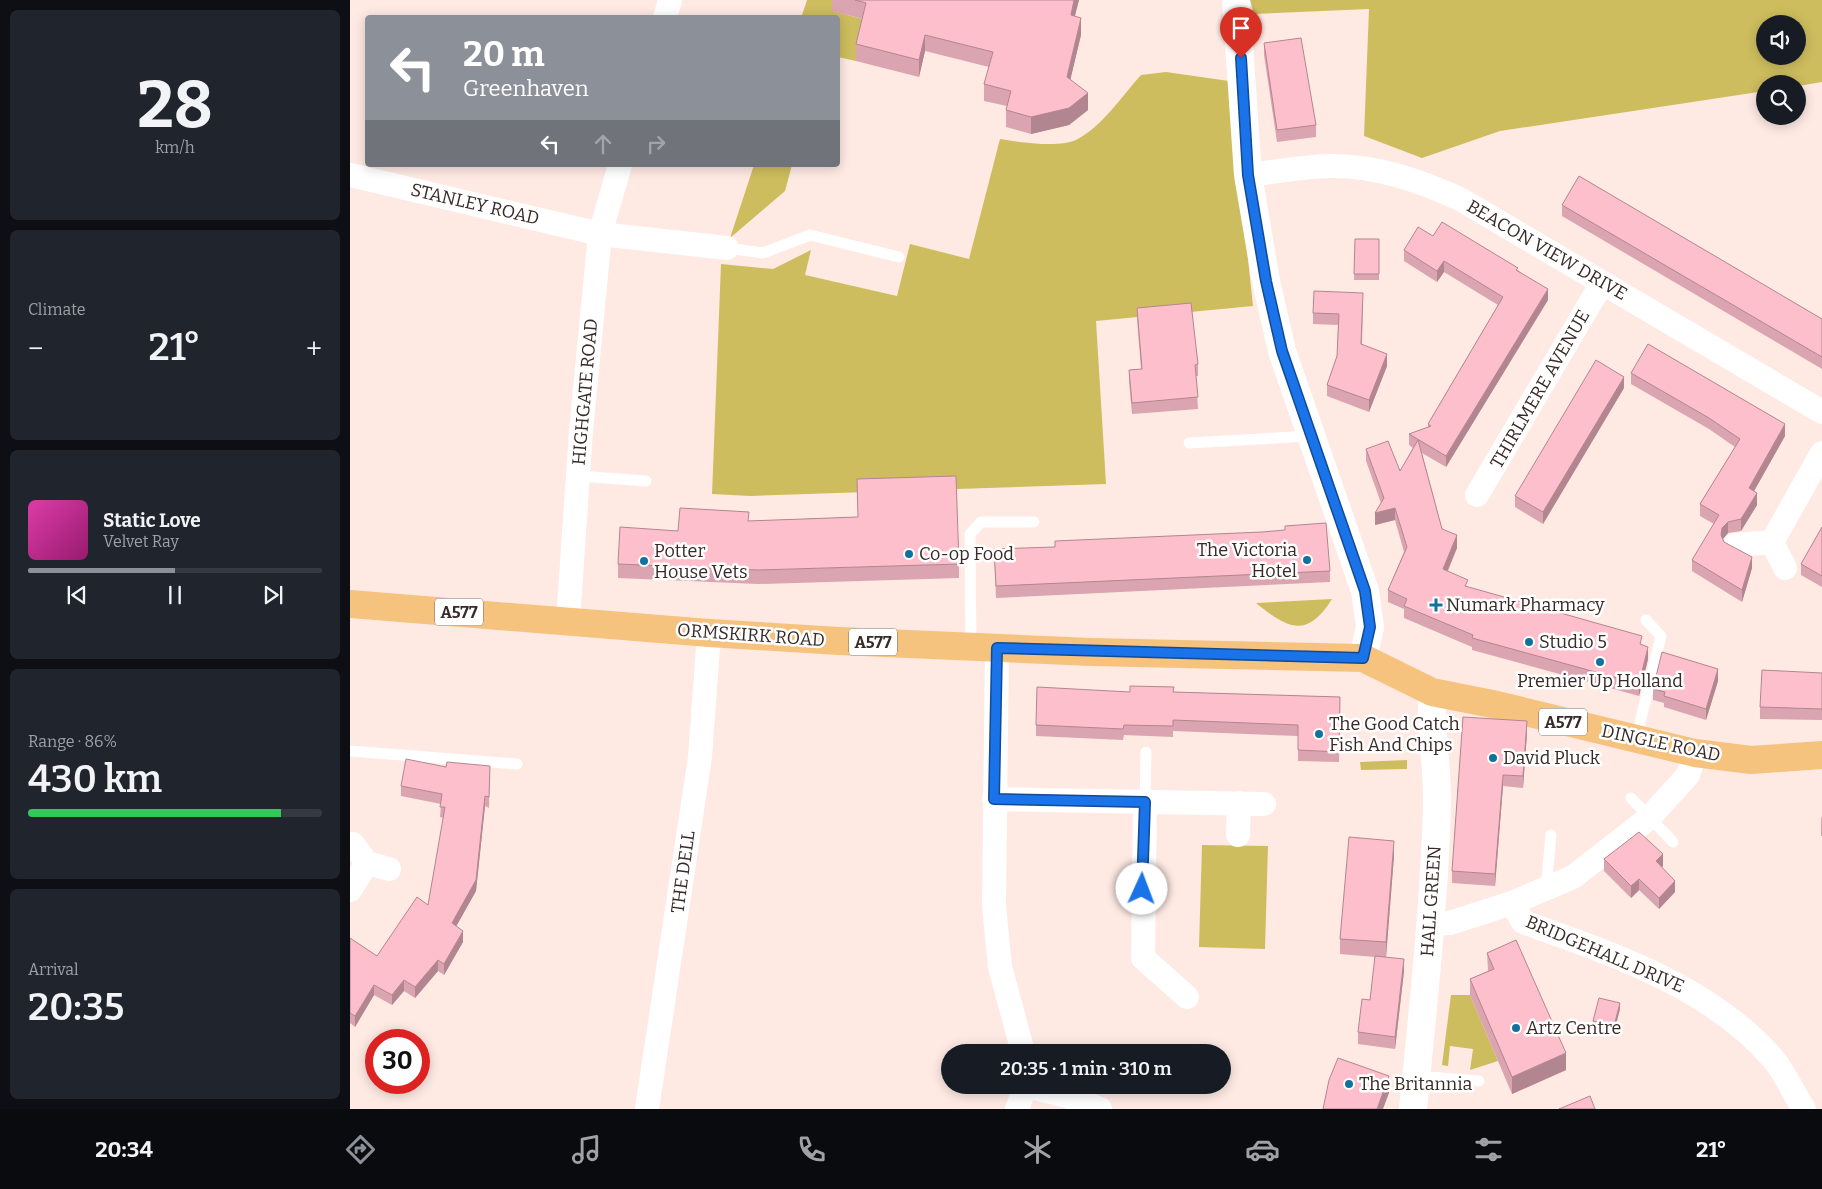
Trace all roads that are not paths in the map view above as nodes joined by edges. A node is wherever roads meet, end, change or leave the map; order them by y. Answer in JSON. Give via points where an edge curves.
{"nodes":[{"id":1,"x":670,"y":0,"type":"edge"},
{"id":2,"x":1236,"y":0,"type":"edge"},
{"id":3,"x":666,"y":15,"type":"edge"},
{"id":4,"x":619,"y":167,"type":"edge"},
{"id":5,"x":350,"y":175,"type":"edge"},
{"id":6,"x":1248,"y":175,"type":"junction"},
{"id":7,"x":600,"y":234,"type":"junction"},
{"id":8,"x":727,"y":248,"type":"joint"},
{"id":9,"x":899,"y":257,"type":"dead end"},
{"id":10,"x":1602,"y":282,"type":"junction"},
{"id":11,"x":1822,"y":412,"type":"edge"},
{"id":12,"x":1312,"y":436,"type":"junction"},
{"id":13,"x":1189,"y":443,"type":"dead end"},
{"id":14,"x":1822,"y":453,"type":"edge"},
{"id":15,"x":578,"y":476,"type":"junction"},
{"id":16,"x":646,"y":481,"type":"dead end"},
{"id":17,"x":1477,"y":495,"type":"dead end"},
{"id":18,"x":1034,"y":522,"type":"dead end"},
{"id":19,"x":1772,"y":542,"type":"junction"},
{"id":20,"x":1735,"y":545,"type":"dead end"},
{"id":21,"x":1786,"y":568,"type":"dead end"},
{"id":22,"x":350,"y":604,"type":"edge"},
{"id":23,"x":1646,"y":620,"type":"dead end"},
{"id":24,"x":568,"y":621,"type":"junction"},
{"id":25,"x":709,"y":633,"type":"junction"},
{"id":26,"x":984,"y":648,"type":"junction"},
{"id":27,"x":1363,"y":658,"type":"junction"},
{"id":28,"x":1432,"y":692,"type":"junction"},
{"id":29,"x":1636,"y":740,"type":"junction"},
{"id":30,"x":350,"y":751,"type":"edge"},
{"id":31,"x":1146,"y":752,"type":"dead end"},
{"id":32,"x":1695,"y":754,"type":"junction"},
{"id":33,"x":1822,"y":755,"type":"edge"},
{"id":34,"x":517,"y":764,"type":"dead end"},
{"id":35,"x":1631,"y":798,"type":"dead end"},
{"id":36,"x":994,"y":799,"type":"junction"},
{"id":37,"x":1145,"y":802,"type":"junction"},
{"id":38,"x":1239,"y":803,"type":"junction"},
{"id":39,"x":1264,"y":804,"type":"dead end"},
{"id":40,"x":1649,"y":818,"type":"junction"},
{"id":41,"x":1238,"y":835,"type":"dead end"},
{"id":42,"x":1551,"y":835,"type":"dead end"},
{"id":43,"x":1673,"y":842,"type":"dead end"},
{"id":44,"x":353,"y":844,"type":"dead end"},
{"id":45,"x":1546,"y":888,"type":"junction"},
{"id":46,"x":350,"y":890,"type":"edge"},
{"id":47,"x":1512,"y":903,"type":"junction"},
{"id":48,"x":1430,"y":924,"type":"junction"},
{"id":49,"x":1187,"y":997,"type":"dead end"},
{"id":50,"x":1021,"y":1044,"type":"edge"},
{"id":51,"x":1416,"y":1076,"type":"junction"},
{"id":52,"x":1478,"y":1081,"type":"dead end"},
{"id":53,"x":1023,"y":1094,"type":"edge"},
{"id":54,"x":1060,"y":1094,"type":"edge"},
{"id":55,"x":647,"y":1109,"type":"edge"},
{"id":56,"x":1017,"y":1109,"type":"edge"},
{"id":57,"x":1100,"y":1109,"type":"edge"},
{"id":58,"x":1413,"y":1109,"type":"edge"},
{"id":59,"x":1804,"y":1109,"type":"edge"}],
"edges":[{"from":1,"to":3,"type":"street"},
{"from":2,"to":6,"type":"street"},
{"from":4,"to":7,"type":"street","name":"HIGHGATE ROAD"},
{"from":5,"to":7,"type":"street","name":"STANLEY ROAD"},
{"from":6,"to":10,"type":"street","name":"BEACON VIEW DRIVE","via":[[1333,166],[1418,180],[1460,199]]},
{"from":6,"to":12,"type":"street","via":[[1282,351]]},
{"from":7,"to":8,"type":"street","name":"STANLEY ROAD"},
{"from":7,"to":15,"type":"street","name":"HIGHGATE ROAD"},
{"from":8,"to":9,"type":"lane","via":[[763,253],[810,235]]},
{"from":10,"to":11,"type":"street","name":"BEACON VIEW DRIVE"},
{"from":10,"to":17,"type":"street","name":"THIRLMERE AVENUE"},
{"from":12,"to":13,"type":"lane"},
{"from":12,"to":27,"type":"street","via":[[1365,591],[1370,627]]},
{"from":14,"to":19,"type":"street"},
{"from":15,"to":16,"type":"lane"},
{"from":15,"to":24,"type":"street","name":"HIGHGATE ROAD"},
{"from":18,"to":26,"type":"lane","via":[[981,522],[970,534]]},
{"from":19,"to":20,"type":"street"},
{"from":19,"to":21,"type":"street"},
{"from":22,"to":24,"type":"main road","name":"ORMSKIRK ROAD","number":"A577"},
{"from":23,"to":29,"type":"lane","via":[[1661,636]]},
{"from":24,"to":25,"type":"main road","name":"ORMSKIRK ROAD","number":"A577"},
{"from":25,"to":26,"type":"main road","name":"ORMSKIRK ROAD","number":"A577"},
{"from":25,"to":55,"type":"street","name":"THE DELL","via":[[700,756]]},
{"from":26,"to":27,"type":"main road","name":"ORMSKIRK ROAD","number":"A577"},
{"from":26,"to":36,"type":"street"},
{"from":27,"to":28,"type":"main road","name":"DINGLE ROAD","number":"A577"},
{"from":28,"to":29,"type":"main road","name":"DINGLE ROAD","number":"A577"},
{"from":28,"to":48,"type":"street","name":"HALL GREEN","via":[[1437,804]]},
{"from":29,"to":32,"type":"main road","name":"DINGLE ROAD","number":"A577"},
{"from":30,"to":34,"type":"lane"},
{"from":31,"to":37,"type":"lane"},
{"from":32,"to":33,"type":"main road","name":"DINGLE ROAD","number":"A577","via":[[1751,760]]},
{"from":32,"to":40,"type":"street","via":[[1688,775]]},
{"from":35,"to":40,"type":"lane"},
{"from":36,"to":37,"type":"street"},
{"from":36,"to":50,"type":"street","via":[[994,906],[1000,967]]},
{"from":37,"to":38,"type":"street"},
{"from":37,"to":49,"type":"street","via":[[1143,958]]},
{"from":38,"to":39,"type":"street"},
{"from":38,"to":41,"type":"street"},
{"from":40,"to":43,"type":"lane"},
{"from":40,"to":45,"type":"street","via":[[1573,877]]},
{"from":42,"to":45,"type":"lane"},
{"from":44,"to":46,"type":"street","via":[[378,866]]},
{"from":45,"to":47,"type":"street"},
{"from":47,"to":48,"type":"street","via":[[1450,923]]},
{"from":47,"to":59,"type":"street","name":"BRIDGEHALL DRIVE","via":[[1523,922],[1686,988],[1719,1010],[1776,1061]]},
{"from":48,"to":51,"type":"street","name":"HALL GREEN"},
{"from":51,"to":52,"type":"lane"},
{"from":51,"to":58,"type":"street","name":"HALL GREEN"},
{"from":53,"to":56,"type":"street"},
{"from":54,"to":57,"type":"street"}]}
